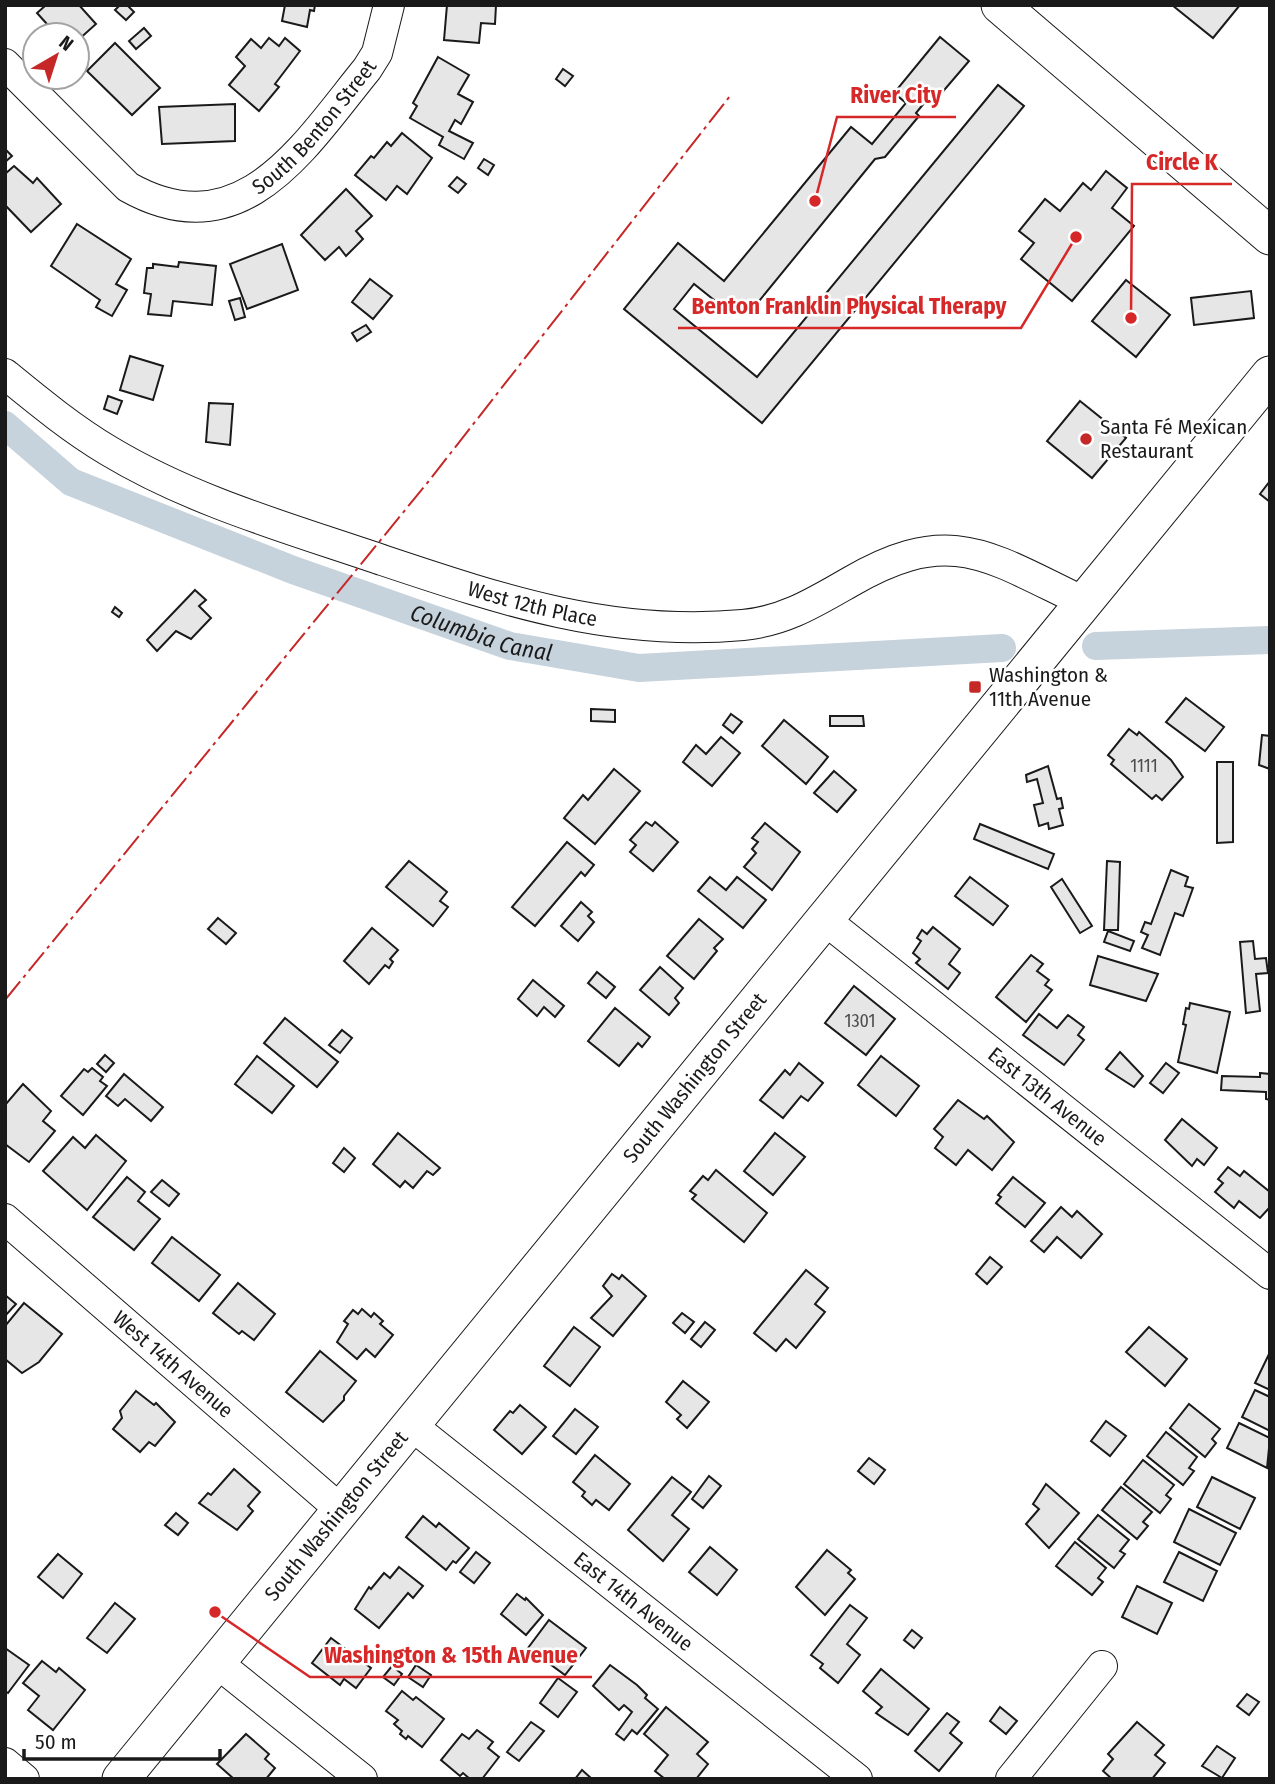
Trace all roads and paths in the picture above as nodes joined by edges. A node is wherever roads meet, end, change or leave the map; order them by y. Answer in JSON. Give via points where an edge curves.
{"nodes":[{"id":1,"x":389,"y":5,"type":"edge"},
{"id":2,"x":1000,"y":5,"type":"edge"},
{"id":3,"x":5,"y":64,"type":"edge"},
{"id":4,"x":1270,"y":236,"type":"edge"},
{"id":5,"x":5,"y":374,"type":"edge"},
{"id":6,"x":1270,"y":375,"type":"edge"},
{"id":7,"x":1084,"y":602,"type":"junction"},
{"id":8,"x":825,"y":920,"type":"junction"},
{"id":9,"x":5,"y":1219,"type":"edge"},
{"id":10,"x":1270,"y":1274,"type":"edge"},
{"id":11,"x":411,"y":1425,"type":"junction"},
{"id":12,"x":341,"y":1510,"type":"junction"},
{"id":13,"x":216,"y":1662,"type":"junction"},
{"id":14,"x":1102,"y":1666,"type":"dead end"},
{"id":15,"x":5,"y":1763,"type":"edge"},
{"id":16,"x":24,"y":1779,"type":"edge"},
{"id":17,"x":121,"y":1779,"type":"edge"},
{"id":18,"x":362,"y":1779,"type":"edge"},
{"id":19,"x":857,"y":1779,"type":"edge"},
{"id":20,"x":1011,"y":1779,"type":"edge"}],
"edges":[{"from":1,"to":3,"type":"street","name":"South Benton Street","via":[[377,52],[367,69],[289,164],[249,194],[198,208],[149,199],[128,187]]},
{"from":2,"to":4,"type":"main road"},
{"from":5,"to":7,"type":"street","name":"West 12th Place","via":[[108,450],[193,492],[269,522],[540,610],[668,627],[763,623],[817,603],[885,564],[933,549],[985,556]]},
{"from":6,"to":7,"type":"main road","name":"South Washington Street"},
{"from":7,"to":8,"type":"main road","name":"South Washington Street"},
{"from":8,"to":10,"type":"street","name":"East 13th Avenue"},
{"from":8,"to":11,"type":"main road","name":"South Washington Street"},
{"from":9,"to":12,"type":"street","name":"West 14th Avenue"},
{"from":11,"to":12,"type":"main road","name":"South Washington Street"},
{"from":11,"to":19,"type":"street","name":"East 14th Avenue"},
{"from":12,"to":13,"type":"main road","name":"South Washington Street"},
{"from":13,"to":17,"type":"main road","name":"South Washington Street"},
{"from":13,"to":18,"type":"street"},
{"from":14,"to":20,"type":"street"},
{"from":15,"to":16,"type":"street"}]}
